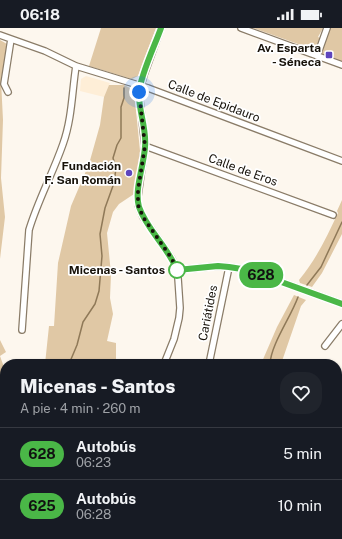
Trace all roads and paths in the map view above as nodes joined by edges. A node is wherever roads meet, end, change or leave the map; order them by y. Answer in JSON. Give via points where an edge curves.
{"nodes":[{"id":1,"x":161,"y":28,"type":"edge"},
{"id":2,"x":241,"y":28,"type":"edge"},
{"id":3,"x":327,"y":28,"type":"edge"},
{"id":4,"x":0,"y":36,"type":"edge"},
{"id":5,"x":11,"y":39,"type":"junction"},
{"id":6,"x":317,"y":56,"type":"junction"},
{"id":7,"x":342,"y":65,"type":"edge"},
{"id":8,"x":76,"y":66,"type":"junction"},
{"id":9,"x":140,"y":86,"type":"junction"},
{"id":10,"x":8,"y":92,"type":"dead end"},
{"id":11,"x":145,"y":146,"type":"junction"},
{"id":12,"x":342,"y":161,"type":"edge"},
{"id":13,"x":333,"y":215,"type":"dead end"},
{"id":14,"x":229,"y":267,"type":"junction"},
{"id":15,"x":177,"y":270,"type":"junction"},
{"id":16,"x":342,"y":304,"type":"edge"},
{"id":17,"x":342,"y":324,"type":"edge"},
{"id":18,"x":22,"y":330,"type":"dead end"},
{"id":19,"x":325,"y":346,"type":"dead end"},
{"id":20,"x":166,"y":359,"type":"edge"},
{"id":21,"x":210,"y":359,"type":"edge"}],
"edges":[{"from":1,"to":9,"type":"street"},
{"from":2,"to":6,"type":"street"},
{"from":3,"to":6,"type":"street"},
{"from":4,"to":5,"type":"street","name":"Calle de Epidauro"},
{"from":5,"to":8,"type":"street","name":"Calle de Epidauro"},
{"from":5,"to":10,"type":"street","via":[[4,84]]},
{"from":6,"to":7,"type":"street"},
{"from":8,"to":9,"type":"street","name":"Calle de Epidauro"},
{"from":8,"to":18,"type":"street","via":[[65,137],[29,230]]},
{"from":9,"to":11,"type":"street"},
{"from":9,"to":12,"type":"street","name":"Calle de Epidauro"},
{"from":11,"to":13,"type":"street","name":"Calle de Eros"},
{"from":11,"to":15,"type":"street","via":[[138,205]]},
{"from":14,"to":15,"type":"street"},
{"from":14,"to":16,"type":"street","via":[[248,270]]},
{"from":14,"to":21,"type":"street","name":"Cariátides"},
{"from":15,"to":20,"type":"street","via":[[179,318]]},
{"from":17,"to":19,"type":"street"}]}
